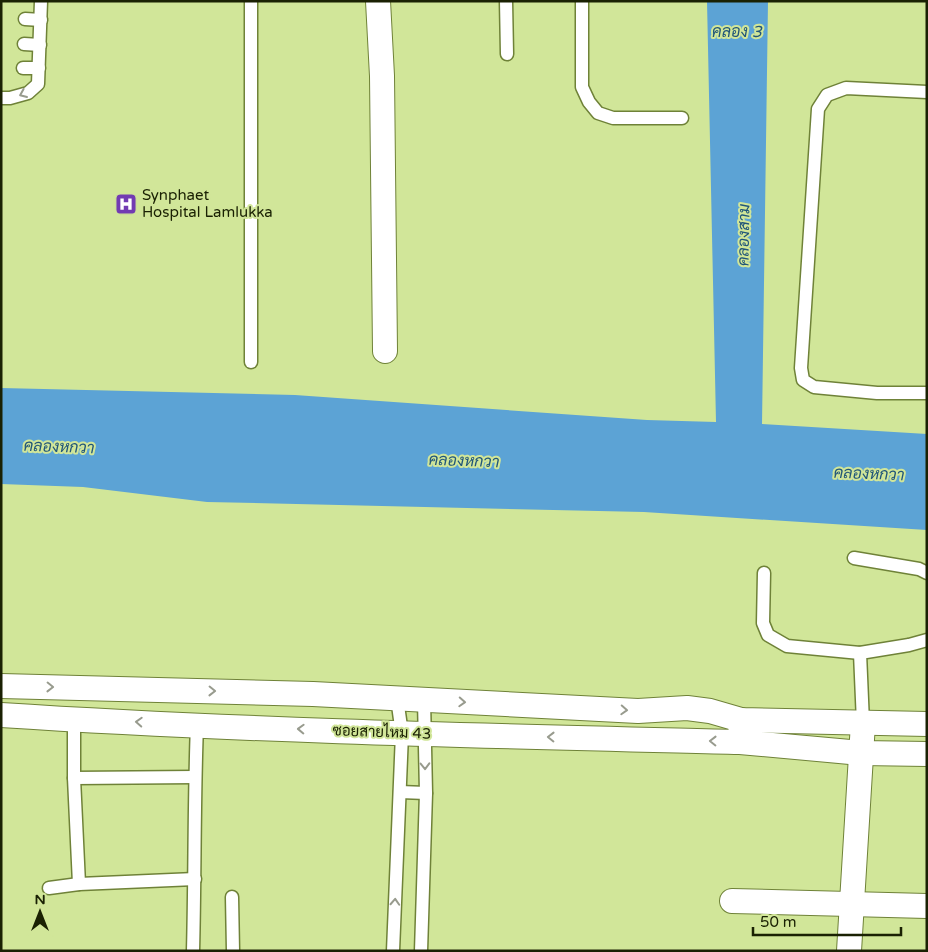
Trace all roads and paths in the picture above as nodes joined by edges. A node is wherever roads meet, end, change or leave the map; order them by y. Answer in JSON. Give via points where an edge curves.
{"nodes":[{"id":1,"x":41,"y":1,"type":"edge"},
{"id":2,"x":251,"y":1,"type":"edge"},
{"id":3,"x":378,"y":1,"type":"edge"},
{"id":4,"x":506,"y":1,"type":"edge"},
{"id":5,"x":582,"y":1,"type":"edge"},
{"id":6,"x":24,"y":19,"type":"dead end"},
{"id":7,"x":41,"y":20,"type":"junction"},
{"id":8,"x":24,"y":44,"type":"dead end"},
{"id":9,"x":40,"y":44,"type":"junction"},
{"id":10,"x":507,"y":54,"type":"dead end"},
{"id":11,"x":23,"y":68,"type":"dead end"},
{"id":12,"x":39,"y":68,"type":"junction"},
{"id":13,"x":927,"y":92,"type":"edge"},
{"id":14,"x":1,"y":98,"type":"edge"},
{"id":15,"x":682,"y":118,"type":"dead end"},
{"id":16,"x":385,"y":351,"type":"dead end"},
{"id":17,"x":251,"y":362,"type":"dead end"},
{"id":18,"x":927,"y":393,"type":"edge"},
{"id":19,"x":854,"y":558,"type":"dead end"},
{"id":20,"x":764,"y":573,"type":"dead end"},
{"id":21,"x":927,"y":573,"type":"edge"},
{"id":22,"x":927,"y":640,"type":"edge"},
{"id":23,"x":860,"y":653,"type":"junction"},
{"id":24,"x":1,"y":686,"type":"edge"},
{"id":25,"x":397,"y":698,"type":"junction"},
{"id":26,"x":424,"y":700,"type":"junction"},
{"id":27,"x":1,"y":715,"type":"edge"},
{"id":28,"x":74,"y":720,"type":"junction"},
{"id":29,"x":863,"y":723,"type":"junction"},
{"id":30,"x":927,"y":724,"type":"edge"},
{"id":31,"x":197,"y":725,"type":"junction"},
{"id":32,"x":740,"y":731,"type":"junction"},
{"id":33,"x":413,"y":734,"type":"junction"},
{"id":34,"x":861,"y":753,"type":"junction"},
{"id":35,"x":927,"y":754,"type":"edge"},
{"id":36,"x":195,"y":777,"type":"junction"},
{"id":37,"x":74,"y":778,"type":"junction"},
{"id":38,"x":400,"y":792,"type":"junction"},
{"id":39,"x":426,"y":793,"type":"junction"},
{"id":40,"x":195,"y":879,"type":"junction"},
{"id":41,"x":80,"y":884,"type":"junction"},
{"id":42,"x":49,"y":888,"type":"dead end"},
{"id":43,"x":232,"y":897,"type":"dead end"},
{"id":44,"x":732,"y":901,"type":"dead end"},
{"id":45,"x":852,"y":904,"type":"junction"},
{"id":46,"x":927,"y":906,"type":"edge"},
{"id":47,"x":193,"y":951,"type":"edge"},
{"id":48,"x":233,"y":951,"type":"edge"},
{"id":49,"x":393,"y":951,"type":"edge"},
{"id":50,"x":421,"y":951,"type":"edge"},
{"id":51,"x":849,"y":951,"type":"edge"}],
"edges":[{"from":1,"to":7,"type":"lane"},
{"from":2,"to":17,"type":"lane"},
{"from":3,"to":16,"type":"street"},
{"from":4,"to":10,"type":"lane"},
{"from":5,"to":15,"type":"lane","via":[[582,87],[589,102],[598,112],[613,118]]},
{"from":6,"to":7,"type":"lane"},
{"from":7,"to":9,"type":"lane"},
{"from":8,"to":9,"type":"lane"},
{"from":9,"to":12,"type":"lane"},
{"from":11,"to":12,"type":"lane"},
{"from":12,"to":14,"type":"lane","one_way":true,"via":[[38,84],[28,93]]},
{"from":13,"to":18,"type":"lane","via":[[846,88],[827,95],[818,109],[801,368],[803,380],[814,387],[877,393]]},
{"from":19,"to":21,"type":"lane"},
{"from":20,"to":23,"type":"lane","via":[[763,623],[768,635],[787,646]]},
{"from":22,"to":23,"type":"lane"},
{"from":23,"to":29,"type":"lane"},
{"from":24,"to":25,"type":"street","one_way":true},
{"from":25,"to":26,"type":"street"},
{"from":25,"to":33,"type":"lane"},
{"from":26,"to":32,"type":"street","one_way":true,"via":[[638,711],[687,708],[710,711]]},
{"from":26,"to":33,"type":"lane"},
{"from":27,"to":28,"type":"street","name":"ซอยสายไหม 43"},
{"from":31,"to":28,"type":"street","name":"ซอยสายไหม 43","one_way":true},
{"from":28,"to":37,"type":"lane"},
{"from":29,"to":30,"type":"street"},
{"from":29,"to":32,"type":"street"},
{"from":29,"to":34,"type":"street"},
{"from":33,"to":31,"type":"street","name":"ซอยสายไหม 43","one_way":true},
{"from":31,"to":36,"type":"lane"},
{"from":32,"to":33,"type":"street","name":"ซอยสายไหม 43","one_way":true},
{"from":32,"to":34,"type":"street"},
{"from":33,"to":38,"type":"lane"},
{"from":33,"to":39,"type":"lane","one_way":true},
{"from":34,"to":35,"type":"street"},
{"from":34,"to":45,"type":"street"},
{"from":36,"to":37,"type":"lane"},
{"from":36,"to":40,"type":"lane"},
{"from":37,"to":41,"type":"lane"},
{"from":38,"to":39,"type":"lane"},
{"from":49,"to":38,"type":"lane","one_way":true},
{"from":39,"to":50,"type":"lane"},
{"from":40,"to":41,"type":"lane"},
{"from":40,"to":47,"type":"lane"},
{"from":41,"to":42,"type":"lane"},
{"from":43,"to":48,"type":"lane"},
{"from":44,"to":45,"type":"street"},
{"from":45,"to":46,"type":"street"},
{"from":45,"to":51,"type":"street"}]}
